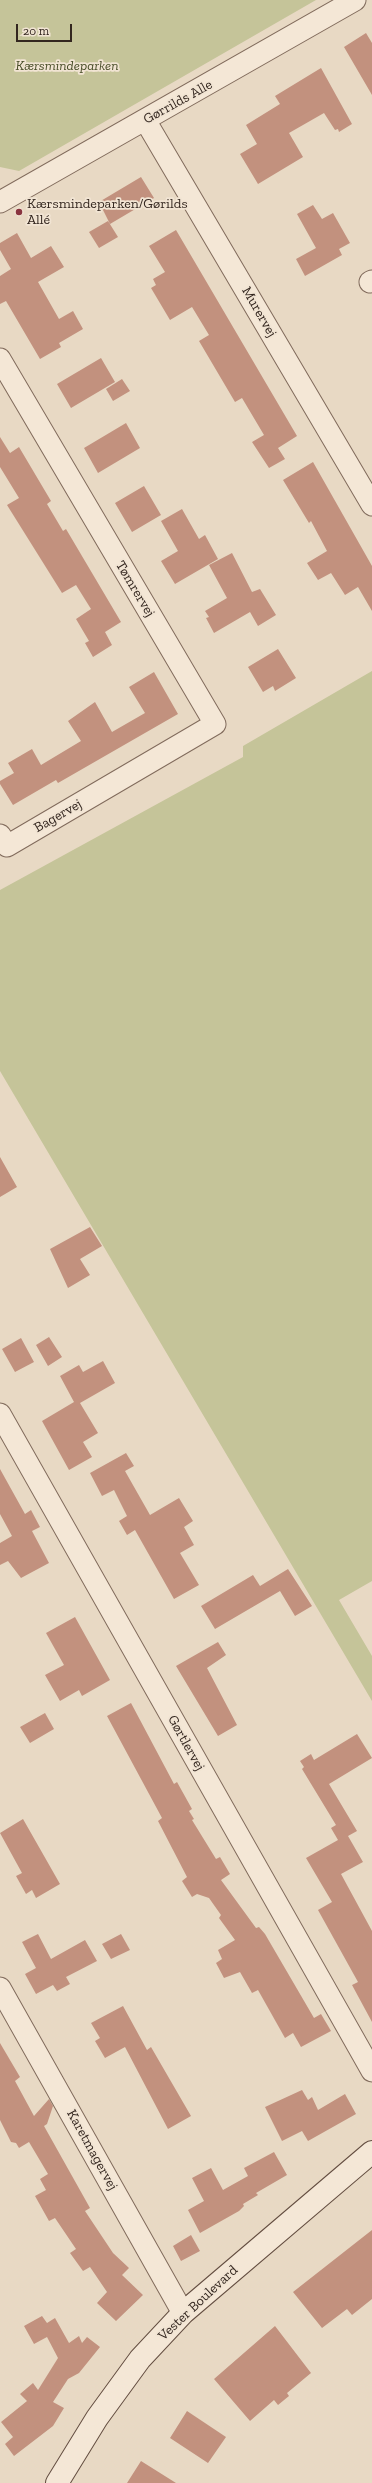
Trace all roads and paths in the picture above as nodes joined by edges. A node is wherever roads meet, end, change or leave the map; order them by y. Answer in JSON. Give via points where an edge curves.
{"nodes":[{"id":1,"x":355,"y":0,"type":"edge"},
{"id":2,"x":145,"y":120,"type":"junction"},
{"id":3,"x":1,"y":200,"type":"edge"},
{"id":4,"x":0,"y":360,"type":"edge"},
{"id":5,"x":372,"y":505,"type":"edge"},
{"id":6,"x":121,"y":779,"type":"joint"},
{"id":7,"x":0,"y":835,"type":"edge"},
{"id":8,"x":0,"y":1414,"type":"edge"},
{"id":9,"x":0,"y":1988,"type":"edge"},
{"id":10,"x":372,"y":2071,"type":"edge"},
{"id":11,"x":372,"y":2152,"type":"edge"},
{"id":12,"x":184,"y":2313,"type":"junction"},
{"id":13,"x":57,"y":2483,"type":"edge"}],
"edges":[{"from":1,"to":2,"type":"street","name":"Gørrilds Alle"},
{"from":2,"to":3,"type":"street","name":"Gørrilds Alle"},
{"from":2,"to":5,"type":"street","name":"Murervej"},
{"from":4,"to":6,"type":"street","name":"Tømrervej","via":[[215,724]]},
{"from":6,"to":7,"type":"street","name":"Bagervej","via":[[7,846]]},
{"from":8,"to":10,"type":"street","name":"Gørtlervej"},
{"from":9,"to":12,"type":"street","name":"Karetmagervej"},
{"from":11,"to":12,"type":"main road","name":"Vester Boulevard"},
{"from":12,"to":13,"type":"main road","name":"Vester Boulevard","via":[[140,2359],[97,2418]]}]}
